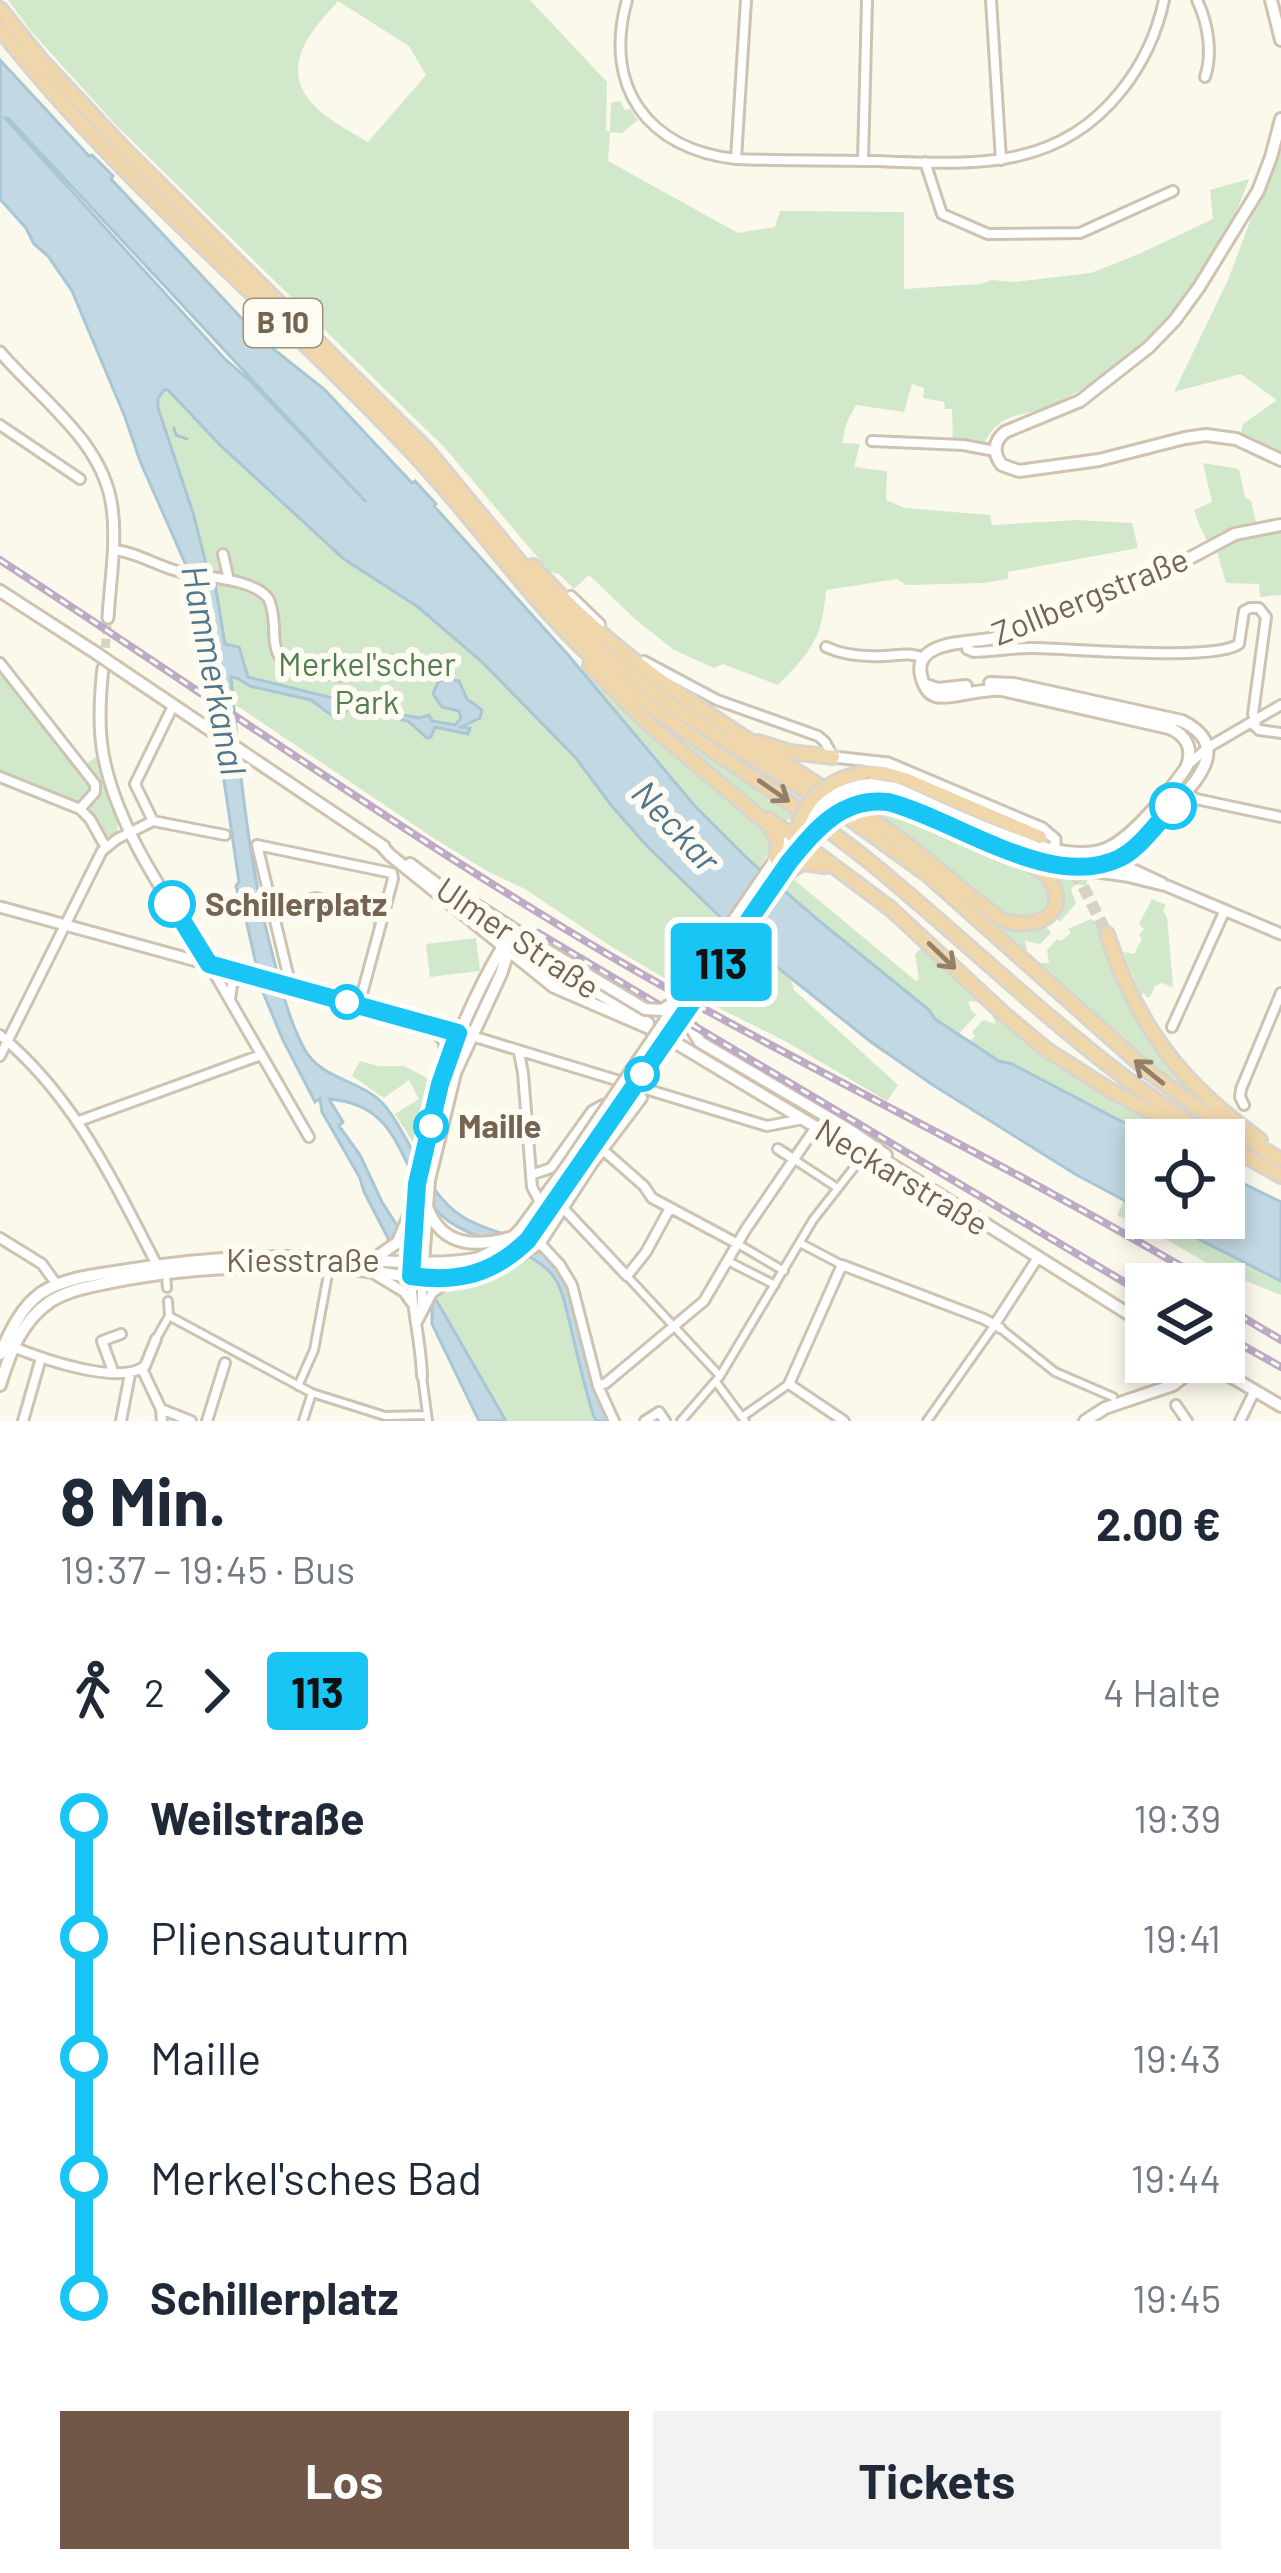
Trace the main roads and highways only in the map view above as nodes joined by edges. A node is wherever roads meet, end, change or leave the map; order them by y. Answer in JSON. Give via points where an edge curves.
{"nodes":[{"id":1,"x":1271,"y":0,"type":"edge"},
{"id":2,"x":0,"y":9,"type":"edge"},
{"id":3,"x":0,"y":29,"type":"edge"},
{"id":4,"x":1280,"y":34,"type":"edge"},
{"id":5,"x":1281,"y":119,"type":"edge"},
{"id":6,"x":1281,"y":460,"type":"edge"},
{"id":7,"x":457,"y":484,"type":"junction"},
{"id":8,"x":1281,"y":525,"type":"edge"},
{"id":9,"x":0,"y":591,"type":"edge"},
{"id":10,"x":551,"y":618,"type":"junction"},
{"id":11,"x":923,"y":682,"type":"junction"},
{"id":12,"x":735,"y":734,"type":"junction"},
{"id":13,"x":833,"y":757,"type":"road end"},
{"id":14,"x":867,"y":778,"type":"junction"},
{"id":15,"x":756,"y":813,"type":"junction"},
{"id":16,"x":802,"y":835,"type":"junction"},
{"id":17,"x":1040,"y":837,"type":"tunnel mouth"},
{"id":18,"x":380,"y":844,"type":"junction"},
{"id":19,"x":1006,"y":849,"type":"junction"},
{"id":20,"x":783,"y":858,"type":"junction"},
{"id":21,"x":838,"y":872,"type":"junction"},
{"id":22,"x":778,"y":879,"type":"joint"},
{"id":23,"x":437,"y":882,"type":"junction"},
{"id":24,"x":470,"y":922,"type":"junction"},
{"id":25,"x":1107,"y":934,"type":"tunnel mouth"},
{"id":26,"x":507,"y":946,"type":"junction"},
{"id":27,"x":494,"y":975,"type":"junction"},
{"id":28,"x":538,"y":976,"type":"junction"},
{"id":29,"x":690,"y":996,"type":"junction"},
{"id":30,"x":656,"y":1031,"type":"junction"},
{"id":31,"x":464,"y":1034,"type":"junction"},
{"id":32,"x":804,"y":1119,"type":"joint"},
{"id":33,"x":1163,"y":1119,"type":"edge"},
{"id":34,"x":1182,"y":1119,"type":"edge"},
{"id":35,"x":1281,"y":1156,"type":"edge"},
{"id":36,"x":1245,"y":1158,"type":"edge"},
{"id":37,"x":571,"y":1169,"type":"junction"},
{"id":38,"x":906,"y":1173,"type":"junction"},
{"id":39,"x":1281,"y":1178,"type":"edge"},
{"id":40,"x":423,"y":1191,"type":"junction"},
{"id":41,"x":532,"y":1226,"type":"junction"},
{"id":42,"x":520,"y":1245,"type":"junction"},
{"id":43,"x":480,"y":1258,"type":"junction"},
{"id":44,"x":366,"y":1265,"type":"junction"},
{"id":45,"x":413,"y":1266,"type":"junction"},
{"id":46,"x":473,"y":1275,"type":"junction"},
{"id":47,"x":163,"y":1276,"type":"junction"},
{"id":48,"x":57,"y":1285,"type":"junction"},
{"id":49,"x":76,"y":1291,"type":"junction"},
{"id":50,"x":52,"y":1300,"type":"junction"},
{"id":51,"x":1125,"y":1312,"type":"edge"},
{"id":52,"x":5,"y":1349,"type":"edge"},
{"id":53,"x":1175,"y":1383,"type":"edge"},
{"id":54,"x":1243,"y":1383,"type":"edge"},
{"id":55,"x":0,"y":1385,"type":"edge"},
{"id":56,"x":1281,"y":1406,"type":"edge"},
{"id":57,"x":1085,"y":1421,"type":"edge"}],
"edges":[{"from":1,"to":4,"type":"main road"},
{"from":2,"to":7,"type":"highway","number":"B 10","via":[[124,149]]},
{"from":3,"to":10,"type":"highway","number":"B 10","via":[[86,128],[401,441]]},
{"from":5,"to":6,"type":"main road","via":[[1258,191],[1175,320],[1080,400],[1001,434],[995,451],[1002,465],[1019,471],[1206,435]]},
{"from":7,"to":12,"type":"highway","via":[[599,633]]},
{"from":35,"to":7,"type":"highway","number":"B 10","one_way":true,"via":[[1149,1072],[928,874],[617,665],[546,594]]},
{"from":8,"to":11,"type":"main road","name":"Zollbergstraße","via":[[1235,534],[1018,631],[932,649],[920,669]]},
{"from":9,"to":18,"type":"main road","name":"Ulmer Straße","bridge":true},
{"from":10,"to":15,"type":"highway","via":[[630,706]]},
{"from":10,"to":34,"type":"highway","number":"B 10","one_way":true,"via":[[633,692],[850,847],[1095,1057]]},
{"from":11,"to":14,"type":"main road","name":"Zollbergstraße","via":[[938,697],[1002,690],[1169,728],[1186,740],[1188,765],[1130,832],[1086,854],[1018,839]]},
{"from":11,"to":19,"type":"main road","name":"Zollbergstraße","via":[[934,689],[1008,683],[1189,725],[1202,736],[1202,772],[1139,844],[1114,860],[1056,865]]},
{"from":12,"to":13,"type":"highway"},
{"from":12,"to":19,"type":"highway","via":[[886,829],[1000,918],[1034,924],[1051,911],[1054,889]]},
{"from":14,"to":16,"type":"main road","bridge":true,"via":[[812,809]]},
{"from":14,"to":16,"type":"highway","bridge":true,"via":[[824,789],[803,811]]},
{"from":14,"to":17,"type":"highway","via":[[904,778]]},
{"from":15,"to":16,"type":"highway"},
{"from":15,"to":20,"type":"highway","via":[[774,831]]},
{"from":16,"to":19,"type":"main road","bridge":true,"via":[[844,809],[879,801]]},
{"from":16,"to":20,"type":"main road"},
{"from":16,"to":21,"type":"highway"},
{"from":18,"to":23,"type":"main road","name":"Ulmer Straße"},
{"from":18,"to":24,"type":"main road","name":"Ulmer Straße"},
{"from":20,"to":21,"type":"highway"},
{"from":20,"to":22,"type":"highway"},
{"from":20,"to":29,"type":"main road"},
{"from":21,"to":33,"type":"highway","one_way":true,"via":[[1048,1049]]},
{"from":22,"to":29,"type":"main road"},
{"from":23,"to":26,"type":"main road","name":"Ulmer Straße"},
{"from":23,"to":29,"type":"main road","bridge":true,"via":[[649,1010]]},
{"from":24,"to":26,"type":"main road","name":"Ulmer Straße"},
{"from":24,"to":27,"type":"main road","via":[[490,948]]},
{"from":25,"to":35,"type":"highway","via":[[1131,998],[1170,1059]]},
{"from":26,"to":27,"type":"main road"},
{"from":26,"to":28,"type":"main road","name":"Ulmer Straße"},
{"from":26,"to":30,"type":"main road","name":"Ulmer Straße"},
{"from":27,"to":28,"type":"main road","via":[[513,965]]},
{"from":27,"to":31,"type":"main road"},
{"from":28,"to":30,"type":"main road","name":"Ulmer Straße"},
{"from":29,"to":37,"type":"main road","bridge":true},
{"from":29,"to":38,"type":"main road","via":[[697,1040],[875,1146]]},
{"from":30,"to":32,"type":"main road","name":"Ulmer Straße"},
{"from":31,"to":40,"type":"main road"},
{"from":31,"to":40,"type":"main road","via":[[447,1060]]},
{"from":32,"to":38,"type":"main road","name":"Neckarstraße"},
{"from":36,"to":39,"type":"highway","number":"B 10"},
{"from":37,"to":41,"type":"main road"},
{"from":37,"to":41,"type":"main road"},
{"from":38,"to":51,"type":"main road","name":"Neckarstraße"},
{"from":40,"to":42,"type":"main road","via":[[430,1215],[450,1237]]},
{"from":40,"to":45,"type":"main road"},
{"from":40,"to":45,"type":"main road","via":[[402,1234]]},
{"from":41,"to":42,"type":"main road","name":"Kiesstraße"},
{"from":42,"to":43,"type":"main road","name":"Kiesstraße"},
{"from":42,"to":46,"type":"main road","name":"Kiesstraße"},
{"from":43,"to":45,"type":"main road","name":"Kiesstraße"},
{"from":43,"to":46,"type":"main road","via":[[464,1269]]},
{"from":44,"to":45,"type":"main road"},
{"from":44,"to":45,"type":"main road","name":"Kiesstraße"},
{"from":44,"to":47,"type":"main road","name":"Kiesstraße"},
{"from":44,"to":47,"type":"main road","name":"Kiesstraße","via":[[261,1258]]},
{"from":45,"to":46,"type":"main road","name":"Kiesstraße","via":[[452,1279]]},
{"from":47,"to":48,"type":"main road","name":"Kiesstraße","via":[[125,1270]]},
{"from":47,"to":49,"type":"main road","name":"Kiesstraße"},
{"from":48,"to":49,"type":"main road"},
{"from":48,"to":50,"type":"main road"},
{"from":48,"to":52,"type":"main road","via":[[28,1304]]},
{"from":49,"to":50,"type":"main road","name":"Kiesstraße"},
{"from":50,"to":52,"type":"main road"},
{"from":52,"to":55,"type":"main road"},
{"from":53,"to":57,"type":"main road"},
{"from":54,"to":56,"type":"main road"}]}
